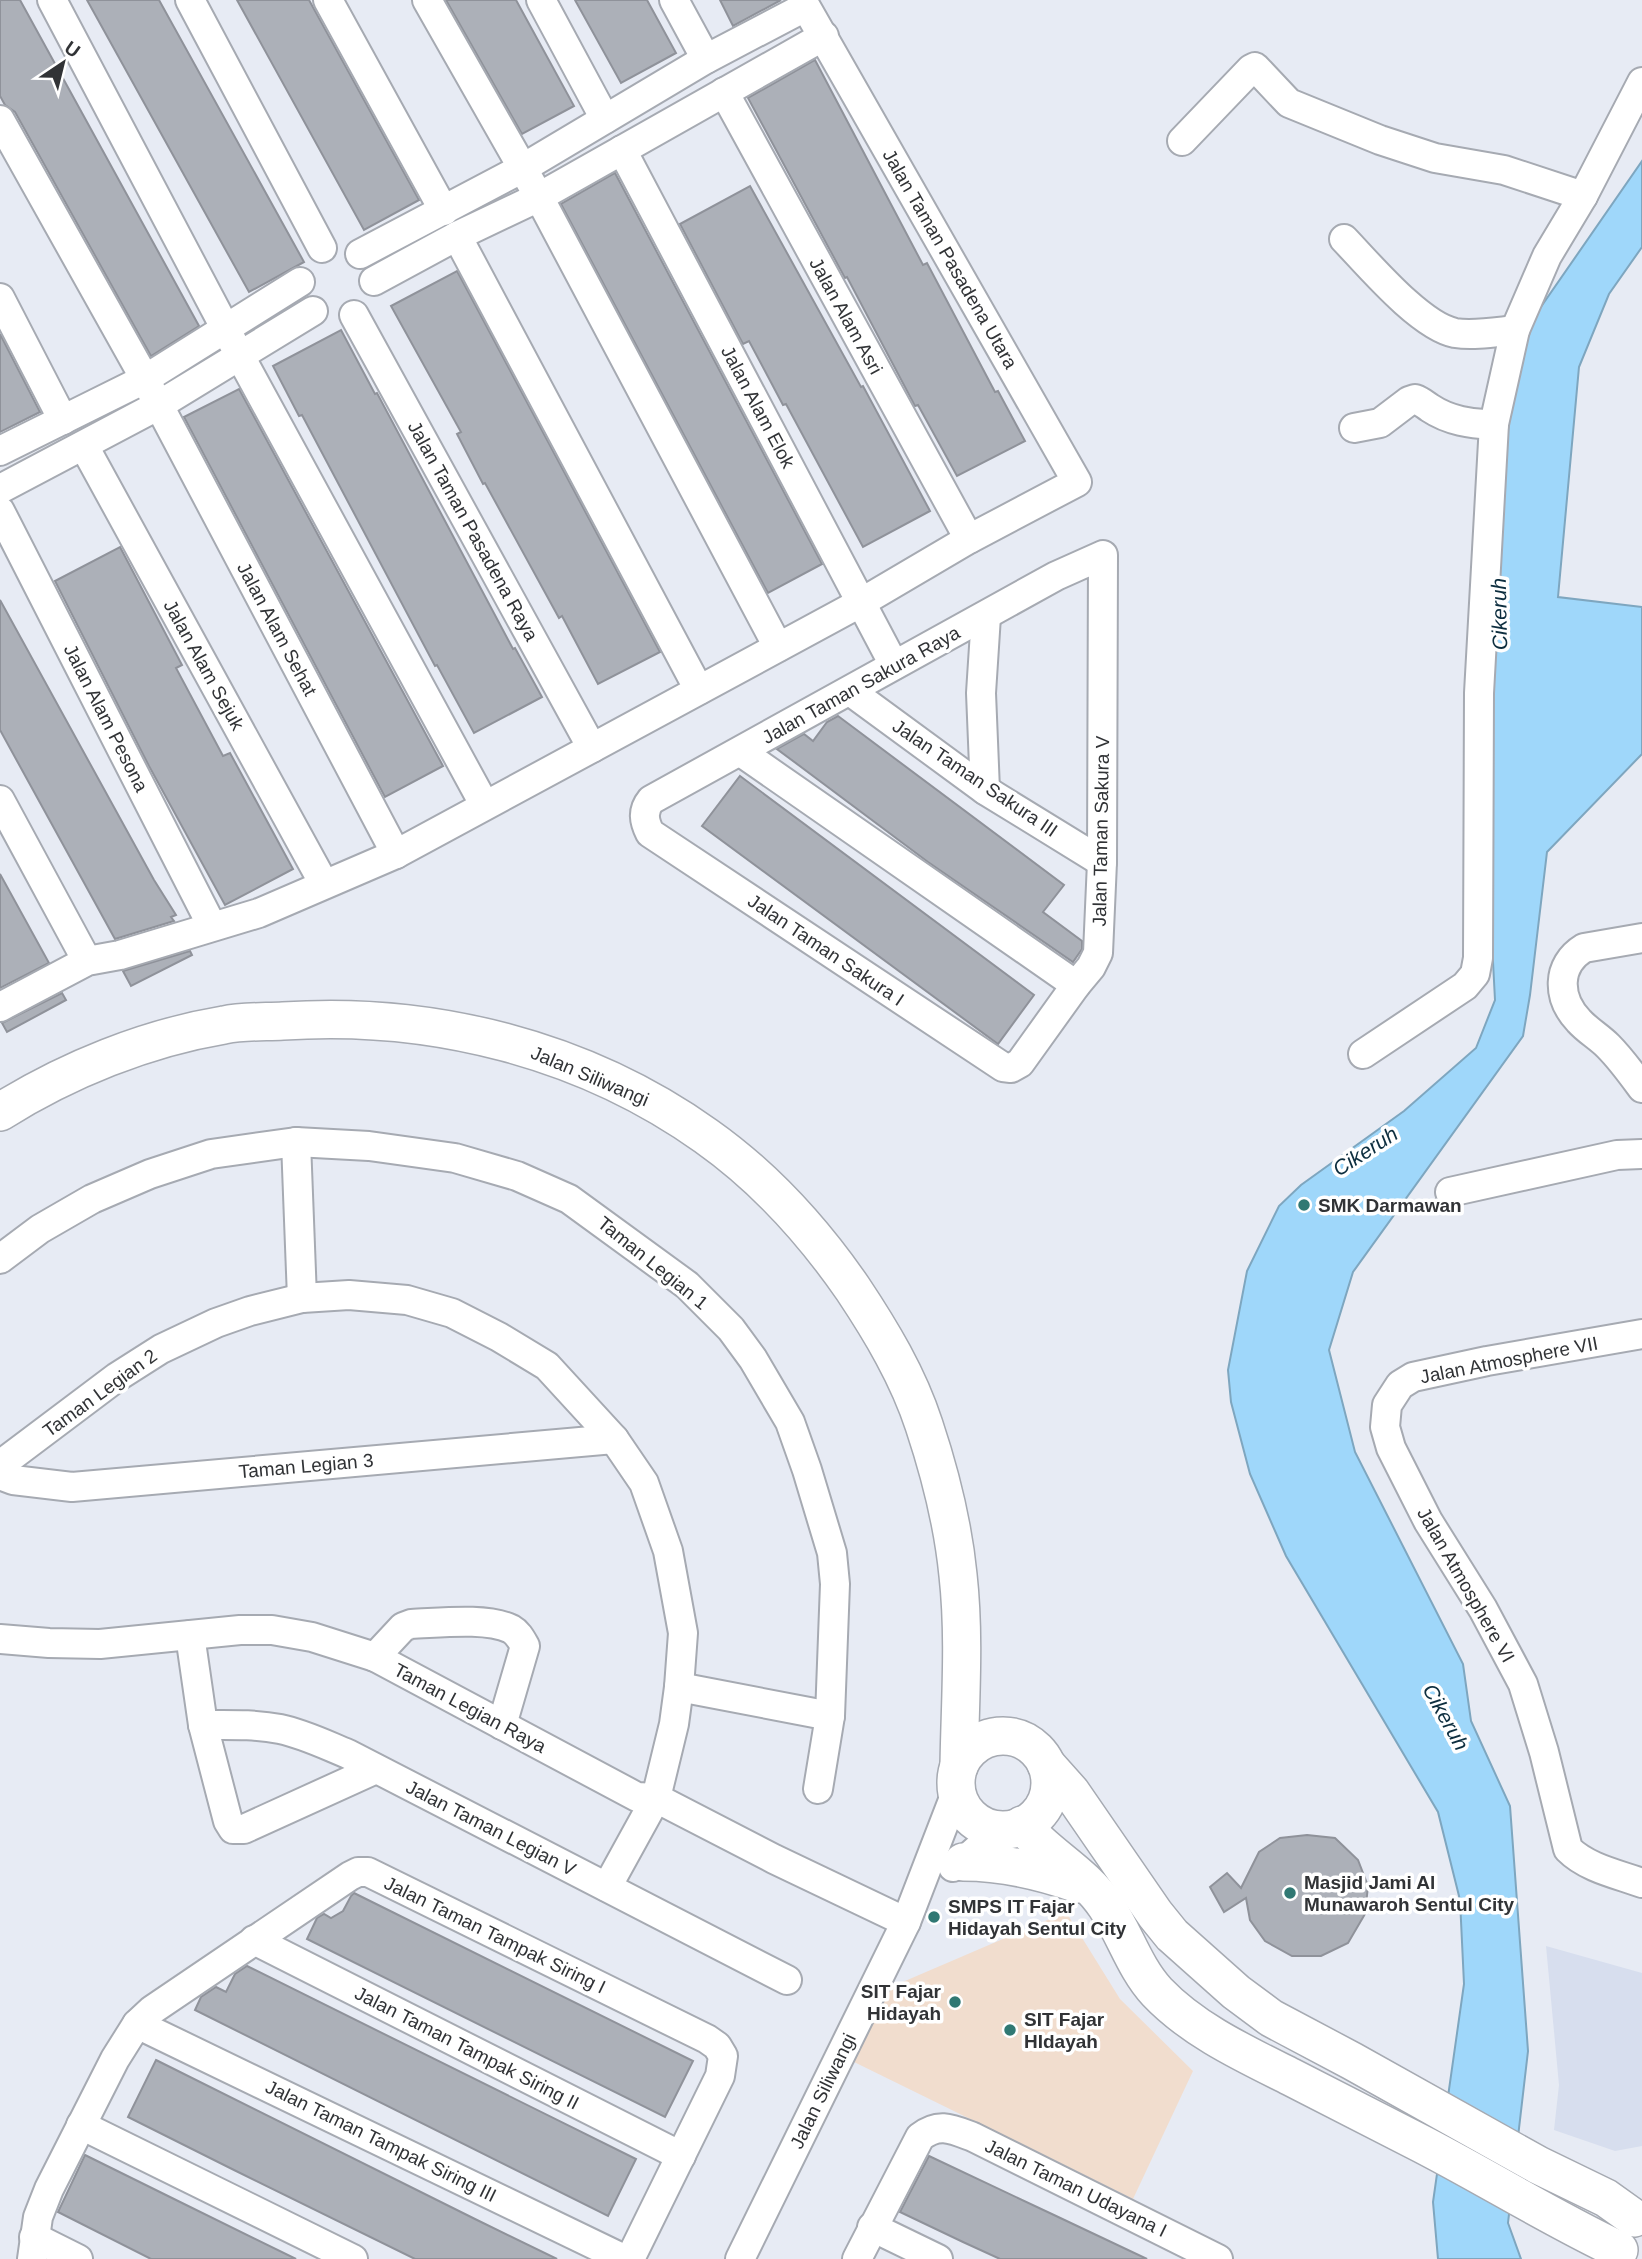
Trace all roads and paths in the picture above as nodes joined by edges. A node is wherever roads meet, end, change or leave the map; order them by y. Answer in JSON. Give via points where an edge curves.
{"nodes":[{"id":1,"x":52,"y":0,"type":"edge"},
{"id":2,"x":190,"y":0,"type":"edge"},
{"id":3,"x":328,"y":0,"type":"edge"},
{"id":4,"x":428,"y":0,"type":"edge"},
{"id":5,"x":541,"y":0,"type":"edge"},
{"id":6,"x":674,"y":0,"type":"edge"},
{"id":7,"x":803,"y":4,"type":"edge"},
{"id":8,"x":824,"y":36,"type":"junction"},
{"id":9,"x":706,"y":60,"type":"junction"},
{"id":10,"x":1642,"y":82,"type":"edge"},
{"id":11,"x":724,"y":92,"type":"junction"},
{"id":12,"x":0,"y":120,"type":"edge"},
{"id":13,"x":605,"y":120,"type":"junction"},
{"id":14,"x":1182,"y":141,"type":"dead end"},
{"id":15,"x":622,"y":149,"type":"junction"},
{"id":16,"x":523,"y":168,"type":"junction"},
{"id":17,"x":1583,"y":196,"type":"junction"},
{"id":18,"x":539,"y":197,"type":"junction"},
{"id":19,"x":443,"y":211,"type":"junction"},
{"id":20,"x":457,"y":236,"type":"junction"},
{"id":21,"x":1344,"y":239,"type":"dead end"},
{"id":22,"x":322,"y":248,"type":"junction"},
{"id":23,"x":360,"y":254,"type":"junction"},
{"id":24,"x":374,"y":281,"type":"junction"},
{"id":25,"x":300,"y":282,"type":"junction"},
{"id":26,"x":0,"y":298,"type":"edge"},
{"id":27,"x":313,"y":311,"type":"junction"},
{"id":28,"x":354,"y":315,"type":"junction"},
{"id":29,"x":226,"y":328,"type":"junction"},
{"id":30,"x":1515,"y":330,"type":"junction"},
{"id":31,"x":240,"y":356,"type":"junction"},
{"id":32,"x":145,"y":379,"type":"junction"},
{"id":33,"x":159,"y":405,"type":"junction"},
{"id":34,"x":63,"y":420,"type":"junction"},
{"id":35,"x":1494,"y":424,"type":"junction"},
{"id":36,"x":1354,"y":428,"type":"dead end"},
{"id":37,"x":84,"y":446,"type":"junction"},
{"id":38,"x":0,"y":451,"type":"edge"},
{"id":39,"x":0,"y":489,"type":"edge"},
{"id":40,"x":0,"y":511,"type":"edge"},
{"id":41,"x":969,"y":539,"type":"junction"},
{"id":42,"x":1103,"y":555,"type":"joint"},
{"id":43,"x":862,"y":602,"type":"junction"},
{"id":44,"x":986,"y":616,"type":"junction"},
{"id":45,"x":778,"y":647,"type":"junction"},
{"id":46,"x":894,"y":664,"type":"junction"},
{"id":47,"x":699,"y":690,"type":"junction"},
{"id":48,"x":850,"y":691,"type":"junction"},
{"id":49,"x":592,"y":748,"type":"junction"},
{"id":50,"x":741,"y":752,"type":"junction"},
{"id":51,"x":985,"y":790,"type":"junction"},
{"id":52,"x":0,"y":800,"type":"edge"},
{"id":53,"x":484,"y":804,"type":"junction"},
{"id":54,"x":650,"y":833,"type":"joint"},
{"id":55,"x":396,"y":854,"type":"junction"},
{"id":56,"x":1102,"y":862,"type":"junction"},
{"id":57,"x":324,"y":884,"type":"junction"},
{"id":58,"x":212,"y":926,"type":"junction"},
{"id":59,"x":1642,"y":938,"type":"edge"},
{"id":60,"x":87,"y":961,"type":"junction"},
{"id":61,"x":1076,"y":985,"type":"junction"},
{"id":62,"x":0,"y":1007,"type":"edge"},
{"id":63,"x":1363,"y":1054,"type":"dead end"},
{"id":64,"x":1003,"y":1067,"type":"joint"},
{"id":65,"x":1642,"y":1088,"type":"edge"},
{"id":66,"x":0,"y":1112,"type":"edge"},
{"id":67,"x":1642,"y":1134,"type":"edge"},
{"id":68,"x":296,"y":1142,"type":"junction"},
{"id":69,"x":1630,"y":1154,"type":"edge"},
{"id":70,"x":1450,"y":1192,"type":"dead end"},
{"id":71,"x":0,"y":1259,"type":"edge"},
{"id":72,"x":302,"y":1298,"type":"junction"},
{"id":73,"x":1642,"y":1334,"type":"edge"},
{"id":74,"x":1387,"y":1405,"type":"joint"},
{"id":75,"x":614,"y":1439,"type":"junction"},
{"id":76,"x":0,"y":1465,"type":"edge"},
{"id":77,"x":0,"y":1475,"type":"edge"},
{"id":78,"x":961,"y":1624,"type":"junction"},
{"id":79,"x":190,"y":1635,"type":"junction"},
{"id":80,"x":0,"y":1639,"type":"edge"},
{"id":81,"x":374,"y":1657,"type":"junction"},
{"id":82,"x":680,"y":1687,"type":"junction"},
{"id":83,"x":830,"y":1716,"type":"junction"},
{"id":84,"x":204,"y":1725,"type":"junction"},
{"id":85,"x":502,"y":1725,"type":"junction"},
{"id":86,"x":1008,"y":1736,"type":"junction"},
{"id":87,"x":1046,"y":1764,"type":"junction"},
{"id":88,"x":376,"y":1769,"type":"junction"},
{"id":89,"x":958,"y":1778,"type":"junction"},
{"id":90,"x":818,"y":1789,"type":"dead end"},
{"id":91,"x":647,"y":1804,"type":"junction"},
{"id":92,"x":1011,"y":1827,"type":"junction"},
{"id":93,"x":963,"y":1862,"type":"junction"},
{"id":94,"x":922,"y":1882,"type":"junction"},
{"id":95,"x":1642,"y":1883,"type":"edge"},
{"id":96,"x":607,"y":1887,"type":"junction"},
{"id":97,"x":1092,"y":1889,"type":"junction"},
{"id":98,"x":902,"y":1930,"type":"junction"},
{"id":99,"x":254,"y":1940,"type":"junction"},
{"id":100,"x":787,"y":1980,"type":"dead end"},
{"id":101,"x":137,"y":2024,"type":"junction"},
{"id":102,"x":81,"y":2125,"type":"junction"},
{"id":103,"x":681,"y":2156,"type":"junction"},
{"id":104,"x":873,"y":2227,"type":"junction"},
{"id":105,"x":1628,"y":2234,"type":"edge"},
{"id":106,"x":33,"y":2248,"type":"edge"},
{"id":107,"x":78,"y":2259,"type":"edge"},
{"id":108,"x":353,"y":2259,"type":"edge"},
{"id":109,"x":624,"y":2259,"type":"edge"},
{"id":110,"x":630,"y":2259,"type":"edge"},
{"id":111,"x":740,"y":2259,"type":"edge"},
{"id":112,"x":856,"y":2259,"type":"edge"},
{"id":113,"x":937,"y":2259,"type":"edge"},
{"id":114,"x":1218,"y":2259,"type":"edge"}],
"edges":[{"from":1,"to":29,"type":"street"},
{"from":2,"to":22,"type":"street"},
{"from":3,"to":19,"type":"street"},
{"from":4,"to":16,"type":"street"},
{"from":5,"to":13,"type":"street"},
{"from":6,"to":9,"type":"street"},
{"from":7,"to":8,"type":"street","name":"Jalan Taman Pasadena Utara"},
{"from":7,"to":9,"type":"street"},
{"from":8,"to":11,"type":"street"},
{"from":8,"to":41,"type":"street","name":"Jalan Taman Pasadena Utara","via":[[1077,482]]},
{"from":9,"to":13,"type":"street"},
{"from":10,"to":17,"type":"street"},
{"from":11,"to":15,"type":"street"},
{"from":11,"to":41,"type":"street","name":"Jalan Alam Asri"},
{"from":12,"to":32,"type":"street","name":"Jalan Alam Sehat"},
{"from":13,"to":16,"type":"street"},
{"from":14,"to":17,"type":"street","via":[[1255,67],[1289,103],[1380,140],[1435,158],[1504,170]]},
{"from":15,"to":18,"type":"street"},
{"from":15,"to":43,"type":"street","name":"Jalan Alam Elok"},
{"from":16,"to":18,"type":"street"},
{"from":16,"to":19,"type":"street"},
{"from":17,"to":30,"type":"street","via":[[1547,256]]},
{"from":18,"to":20,"type":"street"},
{"from":18,"to":45,"type":"street"},
{"from":19,"to":23,"type":"street"},
{"from":20,"to":24,"type":"street"},
{"from":20,"to":47,"type":"street"},
{"from":21,"to":30,"type":"street","via":[[1434,324],[1456,333]]},
{"from":22,"to":23,"type":"street","via":[[342,246]]},
{"from":22,"to":25,"type":"street","via":[[306,261]]},
{"from":23,"to":24,"type":"street"},
{"from":24,"to":28,"type":"street","via":[[369,301]]},
{"from":25,"to":27,"type":"street"},
{"from":25,"to":29,"type":"street"},
{"from":26,"to":34,"type":"street"},
{"from":27,"to":28,"type":"street","via":[[334,319]]},
{"from":27,"to":31,"type":"street"},
{"from":28,"to":49,"type":"street","name":"Jalan Taman Pasadena Raya"},
{"from":29,"to":31,"type":"street"},
{"from":29,"to":32,"type":"street"},
{"from":30,"to":35,"type":"street"},
{"from":31,"to":33,"type":"street"},
{"from":31,"to":53,"type":"street"},
{"from":32,"to":33,"type":"street","name":"Jalan Alam Sehat"},
{"from":32,"to":34,"type":"street"},
{"from":33,"to":37,"type":"street"},
{"from":33,"to":55,"type":"street","name":"Jalan Alam Sehat"},
{"from":34,"to":38,"type":"street"},
{"from":35,"to":36,"type":"street","via":[[1461,421],[1415,399],[1380,423]]},
{"from":35,"to":63,"type":"street","via":[[1479,693],[1475,974],[1465,986]]},
{"from":37,"to":39,"type":"street"},
{"from":37,"to":57,"type":"street","name":"Jalan Alam Sejuk"},
{"from":40,"to":58,"type":"street","name":"Jalan Alam Pesona"},
{"from":41,"to":43,"type":"street"},
{"from":42,"to":44,"type":"street","name":"Jalan Taman Sakura Raya"},
{"from":42,"to":56,"type":"street","name":"Jalan Taman Sakura V"},
{"from":43,"to":45,"type":"street"},
{"from":43,"to":46,"type":"street","name":"Jalan Alam Elok"},
{"from":44,"to":46,"type":"street","name":"Jalan Taman Sakura Raya"},
{"from":44,"to":51,"type":"street","via":[[981,693]]},
{"from":45,"to":47,"type":"street"},
{"from":46,"to":48,"type":"street","name":"Jalan Taman Sakura Raya"},
{"from":47,"to":49,"type":"street"},
{"from":48,"to":50,"type":"street","name":"Jalan Taman Sakura Raya"},
{"from":48,"to":51,"type":"street","name":"Jalan Taman Sakura III"},
{"from":49,"to":53,"type":"street"},
{"from":50,"to":54,"type":"street","name":"Jalan Taman Sakura Raya","via":[[651,800],[644,819]]},
{"from":50,"to":61,"type":"street"},
{"from":51,"to":56,"type":"street","name":"Jalan Taman Sakura III"},
{"from":52,"to":60,"type":"street"},
{"from":53,"to":55,"type":"street"},
{"from":54,"to":64,"type":"street","name":"Jalan Taman Sakura I"},
{"from":55,"to":57,"type":"street"},
{"from":56,"to":61,"type":"street","name":"Jalan Taman Sakura V","via":[[1098,953]]},
{"from":57,"to":58,"type":"street","via":[[259,913]]},
{"from":58,"to":60,"type":"street"},
{"from":59,"to":65,"type":"street","via":[[1584,948],[1562,974],[1566,1003],[1578,1021],[1607,1045]]},
{"from":60,"to":62,"type":"street"},
{"from":61,"to":64,"type":"street","name":"Jalan Taman Sakura V","via":[[1020,1063]]},
{"from":66,"to":78,"type":"main road","name":"Jalan Siliwangi","via":[[81,1069],[151,1042],[226,1024],[323,1018],[409,1023],[496,1039],[567,1062],[646,1097],[708,1137],[760,1180],[826,1250],[879,1328],[924,1423],[950,1517]]},
{"from":67,"to":69,"type":"street"},
{"from":68,"to":71,"type":"street","name":"Taman Legian 1","via":[[211,1154],[150,1174],[92,1199]]},
{"from":68,"to":72,"type":"street"},
{"from":68,"to":83,"type":"street","name":"Taman Legian 1","via":[[455,1158],[517,1176],[569,1199],[638,1247],[688,1285],[731,1329],[790,1422],[832,1553]]},
{"from":69,"to":70,"type":"street"},
{"from":72,"to":75,"type":"street","name":"Taman Legian 2","via":[[349,1295],[407,1300],[452,1313],[547,1366]]},
{"from":72,"to":76,"type":"street","name":"Taman Legian 2","via":[[216,1323],[161,1349]]},
{"from":73,"to":74,"type":"street","name":"Jalan Atmosphere VII","via":[[1413,1377],[1400,1385]]},
{"from":74,"to":95,"type":"street","name":"Jalan Atmosphere VI","via":[[1385,1427],[1391,1448],[1523,1684],[1568,1849],[1577,1859]]},
{"from":75,"to":77,"type":"street","name":"Taman Legian 3","via":[[72,1487]]},
{"from":75,"to":82,"type":"street","name":"Taman Legian 2","via":[[644,1483],[668,1551],[683,1633]]},
{"from":78,"to":86,"type":"main road","name":"Jalan Siliwangi","via":[[978,1694]]},
{"from":78,"to":89,"type":"main road","name":"Jalan Siliwangi"},
{"from":79,"to":80,"type":"street","name":"Taman Legian Raya","via":[[100,1644]]},
{"from":79,"to":81,"type":"street","name":"Taman Legian Raya","via":[[272,1630]]},
{"from":79,"to":84,"type":"street"},
{"from":81,"to":85,"type":"street","name":"Taman Legian Raya"},
{"from":81,"to":85,"type":"street","via":[[411,1624],[483,1623],[510,1629],[525,1646]]},
{"from":82,"to":83,"type":"street"},
{"from":82,"to":91,"type":"street","name":"Taman Legian 2","via":[[674,1724]]},
{"from":83,"to":90,"type":"street","name":"Taman Legian 1"},
{"from":84,"to":88,"type":"street","name":"Jalan Taman Legian V","via":[[281,1729]]},
{"from":84,"to":88,"type":"street","via":[[233,1829],[244,1829]]},
{"from":85,"to":91,"type":"street","name":"Taman Legian Raya"},
{"from":86,"to":87,"type":"main road","via":[[1031,1745]]},
{"from":86,"to":89,"type":"main road","via":[[984,1740],[965,1755]]},
{"from":87,"to":92,"type":"main road","via":[[1047,1800],[1033,1819]]},
{"from":87,"to":105,"type":"main road","via":[[1154,1914],[1206,1967],[1271,2018],[1606,2199]]},
{"from":88,"to":96,"type":"street","name":"Jalan Taman Legian V"},
{"from":89,"to":92,"type":"main road","via":[[961,1802],[976,1821]]},
{"from":89,"to":94,"type":"street","name":"Jalan Siliwangi"},
{"from":91,"to":96,"type":"street"},
{"from":91,"to":98,"type":"street","name":"Taman Legian Raya"},
{"from":92,"to":93,"type":"street"},
{"from":92,"to":97,"type":"main road"},
{"from":93,"to":94,"type":"street"},
{"from":93,"to":97,"type":"main road","via":[[1043,1871]]},
{"from":94,"to":98,"type":"street","name":"Jalan Siliwangi"},
{"from":96,"to":100,"type":"street","name":"Jalan Taman Legian V"},
{"from":97,"to":105,"type":"main road","via":[[1107,1907],[1135,1963],[1157,1992],[1190,2020],[1262,2063],[1417,2141],[1585,2234]]},
{"from":98,"to":111,"type":"street","name":"Jalan Siliwangi"},
{"from":99,"to":101,"type":"street","name":"Jalan Taman Tampak Siring I"},
{"from":99,"to":103,"type":"street","name":"Jalan Taman Tampak Siring II"},
{"from":99,"to":103,"type":"street","name":"Jalan Taman Tampak Siring I","via":[[350,1876],[368,1872],[707,2039],[723,2056],[720,2076]]},
{"from":101,"to":102,"type":"street","name":"Jalan Taman Tampak Siring I"},
{"from":101,"to":109,"type":"street","name":"Jalan Taman Tampak Siring III"},
{"from":102,"to":106,"type":"street","name":"Jalan Taman Tampak Siring I","via":[[38,2217]]},
{"from":102,"to":108,"type":"street"},
{"from":103,"to":110,"type":"street"},
{"from":104,"to":112,"type":"street"},
{"from":104,"to":113,"type":"street"},
{"from":104,"to":114,"type":"street","name":"Jalan Taman Udayana I","via":[[915,2145],[931,2129],[949,2128]]},
{"from":106,"to":107,"type":"street"}]}
